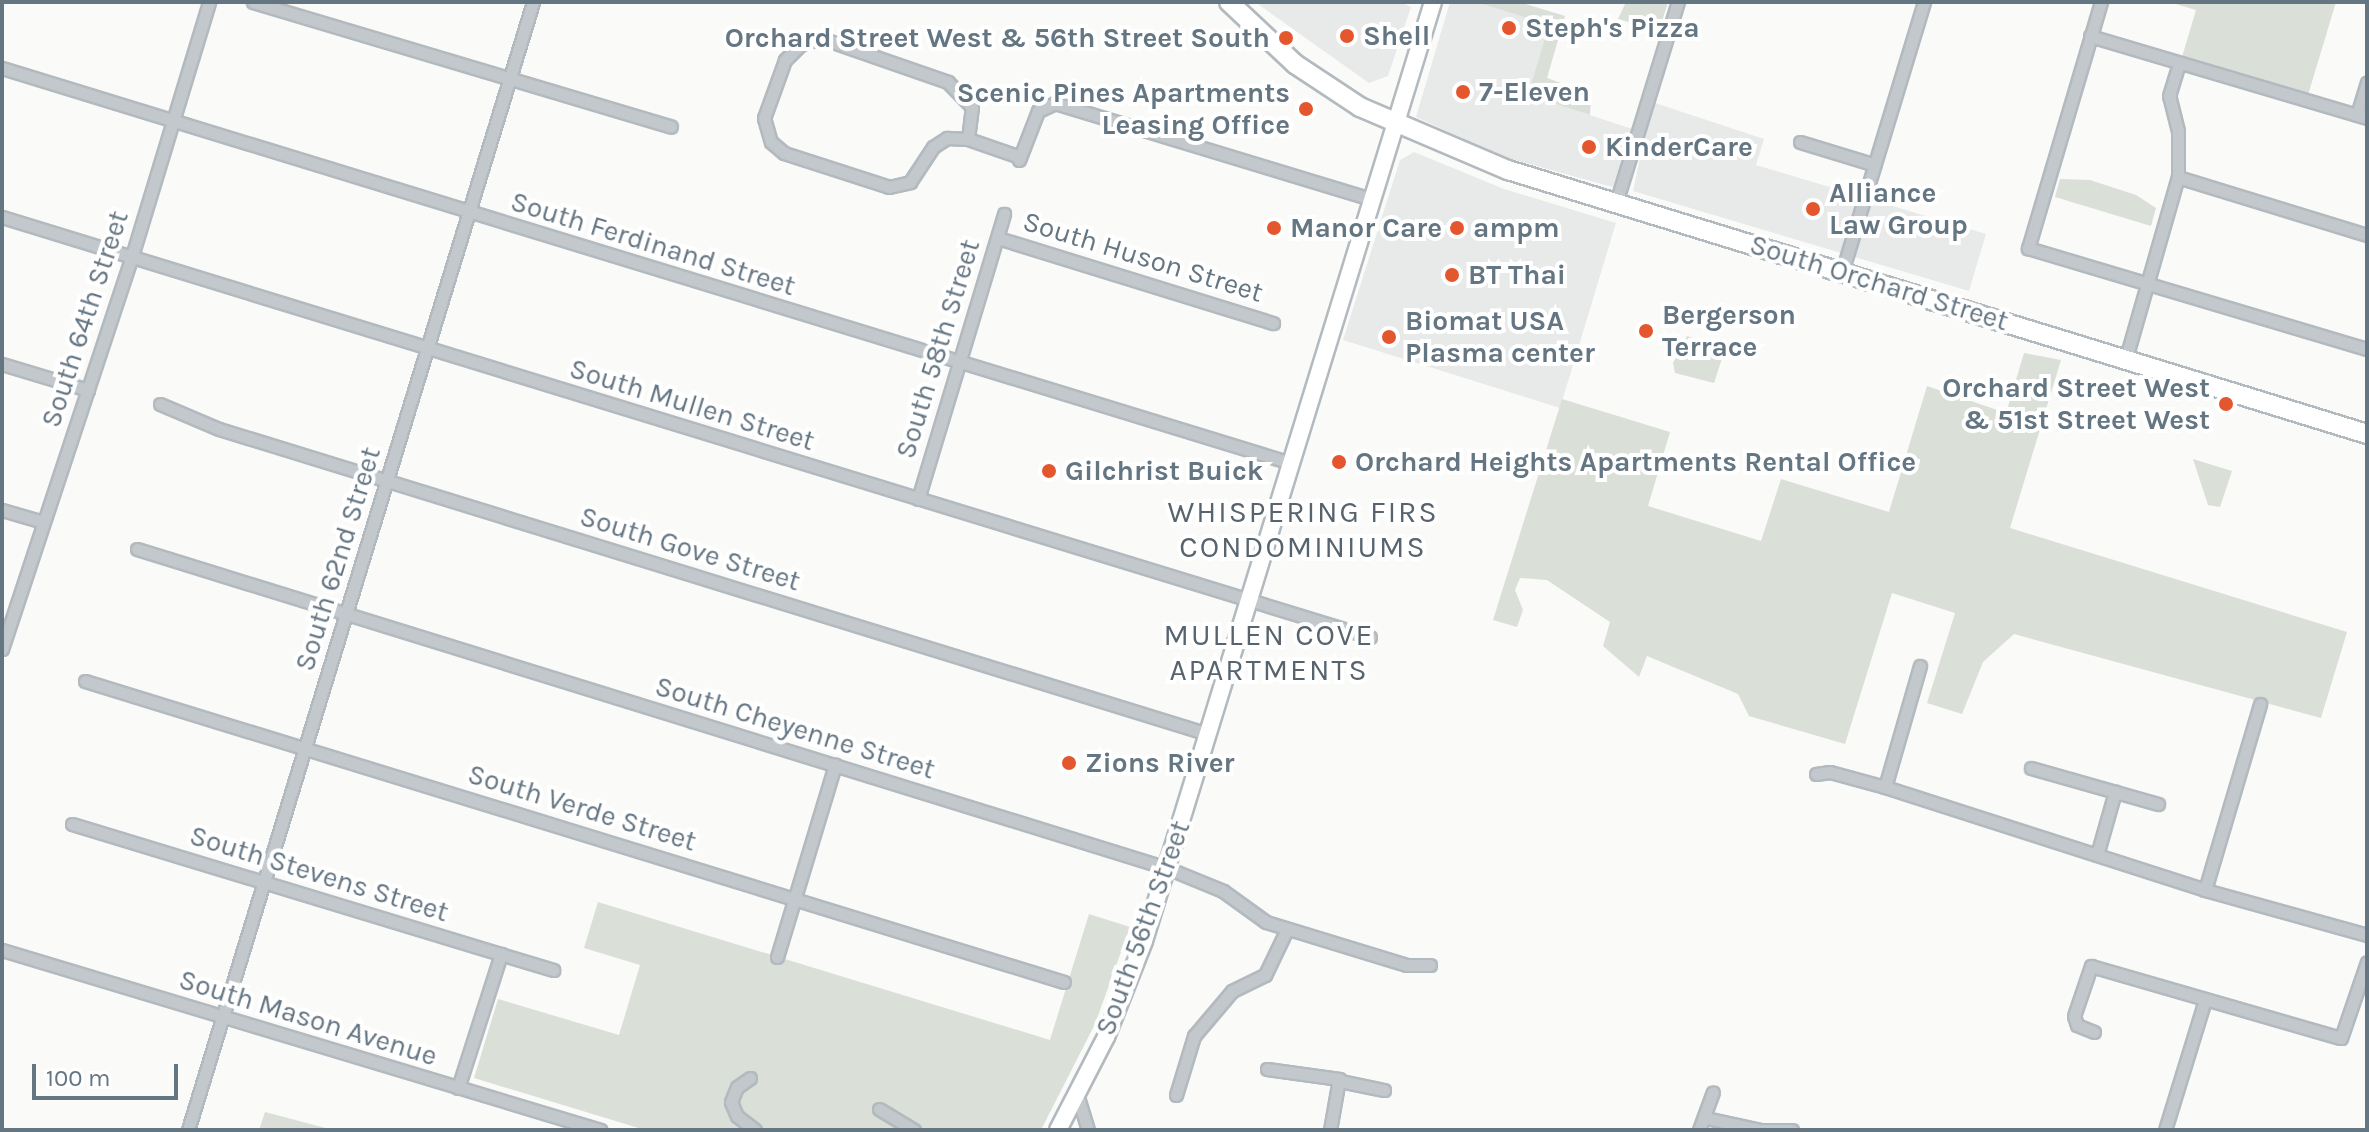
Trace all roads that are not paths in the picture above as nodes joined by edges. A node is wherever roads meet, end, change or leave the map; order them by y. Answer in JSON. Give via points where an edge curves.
{"nodes":[{"id":1,"x":209,"y":2,"type":"edge"},
{"id":2,"x":253,"y":2,"type":"edge"},
{"id":3,"x":533,"y":2,"type":"edge"},
{"id":4,"x":1229,"y":2,"type":"edge"},
{"id":5,"x":1433,"y":2,"type":"edge"},
{"id":6,"x":1678,"y":2,"type":"edge"},
{"id":7,"x":1924,"y":2,"type":"edge"},
{"id":8,"x":2101,"y":2,"type":"edge"},
{"id":9,"x":2090,"y":36,"type":"junction"},
{"id":10,"x":2179,"y":63,"type":"junction"},
{"id":11,"x":2,"y":68,"type":"edge"},
{"id":12,"x":509,"y":81,"type":"junction"},
{"id":13,"x":2367,"y":82,"type":"edge"},
{"id":14,"x":2362,"y":117,"type":"edge"},
{"id":15,"x":173,"y":120,"type":"junction"},
{"id":16,"x":1395,"y":124,"type":"junction"},
{"id":17,"x":671,"y":127,"type":"dead end"},
{"id":18,"x":968,"y":139,"type":"junction"},
{"id":19,"x":1800,"y":142,"type":"dead end"},
{"id":20,"x":1875,"y":165,"type":"junction"},
{"id":21,"x":2178,"y":177,"type":"junction"},
{"id":22,"x":1371,"y":199,"type":"junction"},
{"id":23,"x":1616,"y":203,"type":"junction"},
{"id":24,"x":470,"y":213,"type":"junction"},
{"id":25,"x":1004,"y":214,"type":"dead end"},
{"id":26,"x":2,"y":217,"type":"edge"},
{"id":27,"x":2367,"y":235,"type":"edge"},
{"id":28,"x":998,"y":238,"type":"junction"},
{"id":29,"x":132,"y":256,"type":"junction"},
{"id":30,"x":1842,"y":272,"type":"junction"},
{"id":31,"x":2147,"y":283,"type":"junction"},
{"id":32,"x":1273,"y":323,"type":"dead end"},
{"id":33,"x":427,"y":349,"type":"junction"},
{"id":34,"x":2367,"y":349,"type":"edge"},
{"id":35,"x":2126,"y":358,"type":"junction"},
{"id":36,"x":959,"y":362,"type":"junction"},
{"id":37,"x":2,"y":364,"type":"edge"},
{"id":38,"x":88,"y":390,"type":"junction"},
{"id":39,"x":160,"y":404,"type":"dead end"},
{"id":40,"x":2367,"y":434,"type":"edge"},
{"id":41,"x":1291,"y":463,"type":"junction"},
{"id":42,"x":388,"y":481,"type":"junction"},
{"id":43,"x":918,"y":499,"type":"junction"},
{"id":44,"x":2,"y":510,"type":"edge"},
{"id":45,"x":43,"y":522,"type":"junction"},
{"id":46,"x":137,"y":549,"type":"dead end"},
{"id":47,"x":1249,"y":601,"type":"junction"},
{"id":48,"x":346,"y":615,"type":"junction"},
{"id":49,"x":1370,"y":637,"type":"dead end"},
{"id":50,"x":2,"y":649,"type":"edge"},
{"id":51,"x":1920,"y":666,"type":"dead end"},
{"id":52,"x":85,"y":681,"type":"dead end"},
{"id":53,"x":2260,"y":704,"type":"dead end"},
{"id":54,"x":1208,"y":734,"type":"junction"},
{"id":55,"x":304,"y":748,"type":"junction"},
{"id":56,"x":835,"y":765,"type":"junction"},
{"id":57,"x":2031,"y":768,"type":"dead end"},
{"id":58,"x":1816,"y":774,"type":"dead end"},
{"id":59,"x":1885,"y":787,"type":"junction"},
{"id":60,"x":2115,"y":792,"type":"junction"},
{"id":61,"x":2158,"y":804,"type":"dead end"},
{"id":62,"x":72,"y":824,"type":"dead end"},
{"id":63,"x":2097,"y":855,"type":"junction"},
{"id":64,"x":1167,"y":868,"type":"junction"},
{"id":65,"x":264,"y":883,"type":"junction"},
{"id":66,"x":2205,"y":890,"type":"junction"},
{"id":67,"x":794,"y":900,"type":"junction"},
{"id":68,"x":1287,"y":929,"type":"junction"},
{"id":69,"x":2367,"y":935,"type":"edge"},
{"id":70,"x":2,"y":950,"type":"edge"},
{"id":71,"x":501,"y":954,"type":"junction"},
{"id":72,"x":777,"y":957,"type":"dead end"},
{"id":73,"x":2367,"y":962,"type":"edge"},
{"id":74,"x":1430,"y":965,"type":"dead end"},
{"id":75,"x":553,"y":970,"type":"dead end"},
{"id":76,"x":1064,"y":982,"type":"dead end"},
{"id":77,"x":2205,"y":1000,"type":"junction"},
{"id":78,"x":222,"y":1017,"type":"junction"},
{"id":79,"x":2094,"y":1032,"type":"dead end"},
{"id":80,"x":1267,"y":1069,"type":"dead end"},
{"id":81,"x":750,"y":1078,"type":"dead end"},
{"id":82,"x":1340,"y":1081,"type":"junction"},
{"id":83,"x":458,"y":1088,"type":"junction"},
{"id":84,"x":1384,"y":1090,"type":"dead end"},
{"id":85,"x":1713,"y":1092,"type":"dead end"},
{"id":86,"x":1077,"y":1094,"type":"junction"},
{"id":87,"x":1176,"y":1095,"type":"dead end"},
{"id":88,"x":879,"y":1109,"type":"dead end"},
{"id":89,"x":1706,"y":1118,"type":"junction"},
{"id":90,"x":188,"y":1130,"type":"edge"},
{"id":91,"x":600,"y":1130,"type":"edge"},
{"id":92,"x":755,"y":1130,"type":"edge"},
{"id":93,"x":914,"y":1130,"type":"edge"},
{"id":94,"x":1058,"y":1130,"type":"edge"},
{"id":95,"x":1088,"y":1130,"type":"edge"},
{"id":96,"x":1330,"y":1130,"type":"edge"},
{"id":97,"x":1699,"y":1130,"type":"edge"},
{"id":98,"x":1792,"y":1130,"type":"edge"},
{"id":99,"x":2165,"y":1130,"type":"edge"}],
"edges":[{"from":1,"to":15,"type":"street","name":"South 64th Street"},
{"from":2,"to":12,"type":"street"},
{"from":3,"to":12,"type":"street","name":"South 62nd Street"},
{"from":4,"to":16,"type":"main road","name":"South Orchard Street","via":[[1295,64]]},
{"from":5,"to":16,"type":"main road","name":"South 56th Street"},
{"from":6,"to":23,"type":"street"},
{"from":7,"to":20,"type":"street"},
{"from":8,"to":9,"type":"street"},
{"from":9,"to":10,"type":"street"},
{"from":9,"to":31,"type":"street","via":[[2028,248]]},
{"from":10,"to":14,"type":"street"},
{"from":10,"to":21,"type":"street","via":[[2169,96],[2178,131]]},
{"from":11,"to":15,"type":"street","name":"South Ferdinand Street"},
{"from":12,"to":17,"type":"street"},
{"from":12,"to":24,"type":"street","name":"South 62nd Street"},
{"from":13,"to":14,"type":"street"},
{"from":15,"to":24,"type":"street","name":"South Ferdinand Street"},
{"from":15,"to":29,"type":"street","name":"South 64th Street"},
{"from":16,"to":22,"type":"main road","name":"South 56th Street"},
{"from":16,"to":23,"type":"main road","name":"South Orchard Street","via":[[1508,170]]},
{"from":18,"to":18,"type":"street","via":[[942,140],[910,182],[889,187],[784,153],[771,142],[764,118],[785,60],[803,43],[821,38],[948,82],[972,107]]},
{"from":18,"to":22,"type":"street","via":[[1019,158],[1038,111],[1049,103]]},
{"from":19,"to":20,"type":"street"},
{"from":20,"to":30,"type":"street"},
{"from":21,"to":27,"type":"street"},
{"from":21,"to":31,"type":"street"},
{"from":22,"to":41,"type":"main road","name":"South 56th Street"},
{"from":23,"to":30,"type":"main road","name":"South Orchard Street"},
{"from":24,"to":33,"type":"street","name":"South 62nd Street"},
{"from":24,"to":36,"type":"street","name":"South Ferdinand Street"},
{"from":25,"to":28,"type":"street","name":"South 58th Street"},
{"from":26,"to":29,"type":"street","name":"South Mullen Street"},
{"from":28,"to":32,"type":"street","name":"South Huson Street"},
{"from":28,"to":36,"type":"street","name":"South 58th Street"},
{"from":29,"to":33,"type":"street","name":"South Mullen Street"},
{"from":29,"to":38,"type":"street","name":"South 64th Street"},
{"from":30,"to":35,"type":"main road","name":"South Orchard Street"},
{"from":31,"to":34,"type":"street"},
{"from":31,"to":35,"type":"street"},
{"from":33,"to":42,"type":"street","name":"South 62nd Street"},
{"from":33,"to":43,"type":"street","name":"South Mullen Street"},
{"from":35,"to":40,"type":"main road","name":"South Orchard Street"},
{"from":36,"to":41,"type":"street","name":"South Ferdinand Street"},
{"from":36,"to":43,"type":"street","name":"South 58th Street"},
{"from":37,"to":38,"type":"street"},
{"from":38,"to":45,"type":"street","name":"South 64th Street"},
{"from":39,"to":42,"type":"street","name":"South Gove Street","via":[[219,429]]},
{"from":41,"to":47,"type":"main road","name":"South 56th Street"},
{"from":42,"to":48,"type":"street","name":"South 62nd Street"},
{"from":42,"to":54,"type":"street","name":"South Gove Street"},
{"from":43,"to":47,"type":"street","name":"South Mullen Street"},
{"from":44,"to":45,"type":"street"},
{"from":45,"to":50,"type":"street","name":"South 64th Street"},
{"from":46,"to":48,"type":"street","name":"South Cheyenne Street"},
{"from":47,"to":49,"type":"street","name":"South Mullen Street"},
{"from":47,"to":54,"type":"main road","name":"South 56th Street"},
{"from":48,"to":55,"type":"street","name":"South 62nd Street"},
{"from":48,"to":56,"type":"street","name":"South Cheyenne Street"},
{"from":51,"to":59,"type":"street"},
{"from":52,"to":55,"type":"street","name":"South Verde Street"},
{"from":53,"to":66,"type":"street"},
{"from":54,"to":64,"type":"main road","name":"South 56th Street"},
{"from":55,"to":65,"type":"street","name":"South 62nd Street"},
{"from":55,"to":67,"type":"street","name":"South Verde Street"},
{"from":56,"to":64,"type":"street","name":"South Cheyenne Street"},
{"from":56,"to":67,"type":"street"},
{"from":57,"to":60,"type":"street"},
{"from":58,"to":59,"type":"street","via":[[1830,772]]},
{"from":59,"to":63,"type":"street"},
{"from":60,"to":61,"type":"street"},
{"from":60,"to":63,"type":"street"},
{"from":62,"to":65,"type":"street","name":"South Stevens Street"},
{"from":63,"to":66,"type":"street"},
{"from":64,"to":68,"type":"street","name":"South Cheyenne Street","via":[[1200,879],[1260,919]]},
{"from":64,"to":86,"type":"main road","name":"South 56th Street","via":[[1126,988]]},
{"from":65,"to":71,"type":"street","name":"South Stevens Street"},
{"from":65,"to":78,"type":"street","name":"South 62nd Street"},
{"from":66,"to":69,"type":"street"},
{"from":67,"to":72,"type":"street"},
{"from":67,"to":76,"type":"street","name":"South Verde Street"},
{"from":68,"to":74,"type":"street","name":"South Cheyenne Street","via":[[1407,965]]},
{"from":68,"to":87,"type":"street","via":[[1265,975],[1228,994],[1194,1036]]},
{"from":70,"to":78,"type":"street","name":"South Mason Avenue"},
{"from":71,"to":75,"type":"street","name":"South Stevens Street"},
{"from":71,"to":83,"type":"street"},
{"from":73,"to":77,"type":"street","via":[[2341,1038]]},
{"from":77,"to":79,"type":"street","via":[[2091,966],[2074,1021]]},
{"from":77,"to":99,"type":"street"},
{"from":78,"to":83,"type":"street","name":"South Mason Avenue"},
{"from":78,"to":90,"type":"street","name":"South 62nd Street"},
{"from":80,"to":82,"type":"street"},
{"from":81,"to":92,"type":"street","via":[[737,1087],[731,1102],[737,1116]]},
{"from":82,"to":84,"type":"street"},
{"from":82,"to":96,"type":"street"},
{"from":83,"to":91,"type":"street","name":"South Mason Avenue"},
{"from":85,"to":89,"type":"street"},
{"from":86,"to":94,"type":"main road","name":"South 56th Street"},
{"from":86,"to":95,"type":"street"},
{"from":88,"to":93,"type":"street"},
{"from":89,"to":97,"type":"street"},
{"from":89,"to":98,"type":"street","via":[[1760,1130]]}]}
